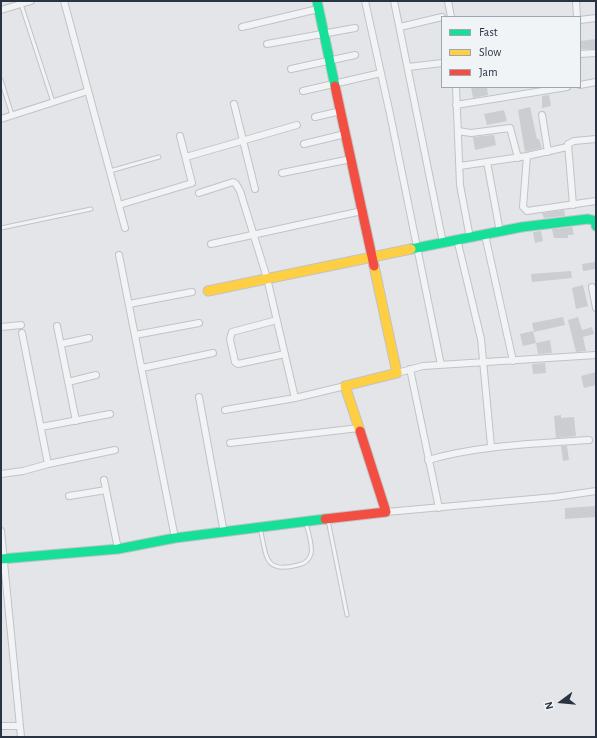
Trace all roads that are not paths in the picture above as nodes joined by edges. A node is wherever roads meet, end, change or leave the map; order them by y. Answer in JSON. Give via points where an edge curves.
{"nodes":[{"id":1,"x":31,"y":1,"type":"edge"},
{"id":2,"x":64,"y":1,"type":"edge"},
{"id":3,"x":365,"y":1,"type":"edge"},
{"id":4,"x":394,"y":1,"type":"edge"},
{"id":5,"x":448,"y":1,"type":"edge"},
{"id":6,"x":576,"y":1,"type":"edge"},
{"id":7,"x":21,"y":4,"type":"junction"},
{"id":8,"x":318,"y":5,"type":"edge"},
{"id":9,"x":1,"y":10,"type":"edge"},
{"id":10,"x":447,"y":16,"type":"edge"},
{"id":11,"x":577,"y":16,"type":"edge"},
{"id":12,"x":441,"y":18,"type":"edge"},
{"id":13,"x":596,"y":18,"type":"edge"},
{"id":14,"x":581,"y":20,"type":"edge"},
{"id":15,"x":242,"y":27,"type":"dead end"},
{"id":16,"x":400,"y":27,"type":"junction"},
{"id":17,"x":354,"y":28,"type":"dead end"},
{"id":18,"x":324,"y":34,"type":"junction"},
{"id":19,"x":267,"y":44,"type":"dead end"},
{"id":20,"x":596,"y":52,"type":"edge"},
{"id":21,"x":581,"y":54,"type":"edge"},
{"id":22,"x":355,"y":55,"type":"dead end"},
{"id":23,"x":329,"y":60,"type":"junction"},
{"id":24,"x":441,"y":63,"type":"edge"},
{"id":25,"x":408,"y":67,"type":"junction"},
{"id":26,"x":291,"y":69,"type":"dead end"},
{"id":27,"x":381,"y":73,"type":"junction"},
{"id":28,"x":1,"y":80,"type":"edge"},
{"id":29,"x":596,"y":82,"type":"edge"},
{"id":30,"x":335,"y":84,"type":"junction"},
{"id":31,"x":581,"y":85,"type":"edge"},
{"id":32,"x":456,"y":88,"type":"edge"},
{"id":33,"x":558,"y":88,"type":"edge"},
{"id":34,"x":88,"y":91,"type":"junction"},
{"id":35,"x":303,"y":91,"type":"dead end"},
{"id":36,"x":53,"y":102,"type":"junction"},
{"id":37,"x":234,"y":104,"type":"dead end"},
{"id":38,"x":456,"y":105,"type":"junction"},
{"id":39,"x":340,"y":111,"type":"junction"},
{"id":40,"x":542,"y":114,"type":"dead end"},
{"id":41,"x":12,"y":115,"type":"junction"},
{"id":42,"x":315,"y":117,"type":"dead end"},
{"id":43,"x":1,"y":119,"type":"edge"},
{"id":44,"x":297,"y":125,"type":"dead end"},
{"id":45,"x":458,"y":131,"type":"junction"},
{"id":46,"x":345,"y":134,"type":"junction"},
{"id":47,"x":180,"y":136,"type":"dead end"},
{"id":48,"x":596,"y":138,"type":"edge"},
{"id":49,"x":242,"y":140,"type":"junction"},
{"id":50,"x":304,"y":144,"type":"dead end"},
{"id":51,"x":567,"y":147,"type":"junction"},
{"id":52,"x":548,"y":152,"type":"junction"},
{"id":53,"x":527,"y":156,"type":"junction"},
{"id":54,"x":160,"y":157,"type":"dead end"},
{"id":55,"x":186,"y":157,"type":"junction"},
{"id":56,"x":518,"y":158,"type":"junction"},
{"id":57,"x":351,"y":159,"type":"junction"},
{"id":58,"x":487,"y":162,"type":"junction"},
{"id":59,"x":460,"y":166,"type":"junction"},
{"id":60,"x":110,"y":171,"type":"junction"},
{"id":61,"x":282,"y":173,"type":"dead end"},
{"id":62,"x":255,"y":189,"type":"dead end"},
{"id":63,"x":199,"y":194,"type":"dead end"},
{"id":64,"x":596,"y":202,"type":"edge"},
{"id":65,"x":119,"y":205,"type":"junction"},
{"id":66,"x":573,"y":205,"type":"junction"},
{"id":67,"x":91,"y":209,"type":"dead end"},
{"id":68,"x":362,"y":211,"type":"junction"},
{"id":69,"x":596,"y":226,"type":"edge"},
{"id":70,"x":1,"y":228,"type":"edge"},
{"id":71,"x":125,"y":228,"type":"dead end"},
{"id":72,"x":500,"y":232,"type":"junction"},
{"id":73,"x":254,"y":234,"type":"junction"},
{"id":74,"x":485,"y":235,"type":"junction"},
{"id":75,"x":470,"y":238,"type":"junction"},
{"id":76,"x":457,"y":239,"type":"junction"},
{"id":77,"x":443,"y":243,"type":"junction"},
{"id":78,"x":211,"y":244,"type":"dead end"},
{"id":79,"x":416,"y":249,"type":"junction"},
{"id":80,"x":119,"y":255,"type":"dead end"},
{"id":81,"x":372,"y":258,"type":"junction"},
{"id":82,"x":267,"y":278,"type":"junction"},
{"id":83,"x":592,"y":287,"type":"dead end"},
{"id":84,"x":208,"y":291,"type":"dead end"},
{"id":85,"x":192,"y":292,"type":"dead end"},
{"id":86,"x":129,"y":304,"type":"junction"},
{"id":87,"x":596,"y":308,"type":"edge"},
{"id":88,"x":277,"y":320,"type":"junction"},
{"id":89,"x":199,"y":323,"type":"dead end"},
{"id":90,"x":21,"y":325,"type":"dead end"},
{"id":91,"x":57,"y":326,"type":"dead end"},
{"id":92,"x":1,"y":327,"type":"edge"},
{"id":93,"x":22,"y":333,"type":"dead end"},
{"id":94,"x":135,"y":335,"type":"junction"},
{"id":95,"x":89,"y":338,"type":"dead end"},
{"id":96,"x":61,"y":344,"type":"junction"},
{"id":97,"x":213,"y":353,"type":"dead end"},
{"id":98,"x":285,"y":354,"type":"junction"},
{"id":99,"x":596,"y":355,"type":"edge"},
{"id":100,"x":482,"y":361,"type":"junction"},
{"id":101,"x":513,"y":361,"type":"junction"},
{"id":102,"x":441,"y":365,"type":"junction"},
{"id":103,"x":142,"y":368,"type":"junction"},
{"id":104,"x":410,"y":370,"type":"junction"},
{"id":105,"x":397,"y":373,"type":"junction"},
{"id":106,"x":96,"y":375,"type":"dead end"},
{"id":107,"x":68,"y":382,"type":"junction"},
{"id":108,"x":345,"y":386,"type":"junction"},
{"id":109,"x":199,"y":397,"type":"dead end"},
{"id":110,"x":295,"y":398,"type":"junction"},
{"id":111,"x":225,"y":410,"type":"dead end"},
{"id":112,"x":110,"y":414,"type":"dead end"},
{"id":113,"x":76,"y":421,"type":"junction"},
{"id":114,"x":41,"y":427,"type":"junction"},
{"id":115,"x":359,"y":428,"type":"junction"},
{"id":116,"x":589,"y":440,"type":"dead end"},
{"id":117,"x":230,"y":443,"type":"dead end"},
{"id":118,"x":491,"y":446,"type":"junction"},
{"id":119,"x":115,"y":450,"type":"dead end"},
{"id":120,"x":428,"y":460,"type":"junction"},
{"id":121,"x":48,"y":464,"type":"junction"},
{"id":122,"x":1,"y":474,"type":"edge"},
{"id":123,"x":104,"y":480,"type":"dead end"},
{"id":124,"x":106,"y":490,"type":"junction"},
{"id":125,"x":596,"y":491,"type":"edge"},
{"id":126,"x":69,"y":496,"type":"dead end"},
{"id":127,"x":439,"y":508,"type":"junction"},
{"id":128,"x":386,"y":512,"type":"junction"},
{"id":129,"x":328,"y":520,"type":"junction"},
{"id":130,"x":306,"y":522,"type":"junction"},
{"id":131,"x":260,"y":528,"type":"junction"},
{"id":132,"x":1,"y":531,"type":"edge"},
{"id":133,"x":224,"y":532,"type":"junction"},
{"id":134,"x":176,"y":538,"type":"junction"},
{"id":135,"x":118,"y":549,"type":"junction"},
{"id":136,"x":2,"y":559,"type":"edge"},
{"id":137,"x":347,"y":615,"type":"dead end"},
{"id":138,"x":1,"y":726,"type":"edge"},
{"id":139,"x":20,"y":726,"type":"junction"},
{"id":140,"x":21,"y":737,"type":"edge"}],
"edges":[{"from":1,"to":7,"type":"street"},
{"from":2,"to":34,"type":"street"},
{"from":3,"to":27,"type":"street"},
{"from":4,"to":16,"type":"street"},
{"from":5,"to":10,"type":"street"},
{"from":6,"to":11,"type":"street"},
{"from":7,"to":9,"type":"street"},
{"from":7,"to":36,"type":"lane"},
{"from":8,"to":15,"type":"street"},
{"from":8,"to":18,"type":"street"},
{"from":12,"to":16,"type":"street"},
{"from":13,"to":14,"type":"street"},
{"from":16,"to":25,"type":"street"},
{"from":17,"to":18,"type":"street"},
{"from":18,"to":19,"type":"street"},
{"from":18,"to":23,"type":"street"},
{"from":20,"to":21,"type":"street"},
{"from":22,"to":23,"type":"street"},
{"from":23,"to":26,"type":"street"},
{"from":23,"to":30,"type":"street"},
{"from":24,"to":25,"type":"street"},
{"from":25,"to":77,"type":"street"},
{"from":27,"to":30,"type":"street"},
{"from":27,"to":79,"type":"street"},
{"from":28,"to":41,"type":"lane"},
{"from":29,"to":31,"type":"street"},
{"from":30,"to":35,"type":"street"},
{"from":30,"to":39,"type":"street"},
{"from":32,"to":38,"type":"street"},
{"from":33,"to":38,"type":"street"},
{"from":34,"to":36,"type":"street"},
{"from":34,"to":60,"type":"street"},
{"from":36,"to":41,"type":"street"},
{"from":37,"to":49,"type":"street"},
{"from":38,"to":45,"type":"street"},
{"from":39,"to":42,"type":"street"},
{"from":39,"to":46,"type":"street"},
{"from":40,"to":52,"type":"street"},
{"from":41,"to":43,"type":"street"},
{"from":44,"to":49,"type":"street"},
{"from":45,"to":56,"type":"street","via":[[472,133],[510,128]]},
{"from":45,"to":59,"type":"street"},
{"from":46,"to":50,"type":"street"},
{"from":46,"to":57,"type":"street"},
{"from":47,"to":55,"type":"street"},
{"from":48,"to":51,"type":"street","via":[[569,142]]},
{"from":49,"to":55,"type":"street"},
{"from":49,"to":62,"type":"street"},
{"from":51,"to":52,"type":"street"},
{"from":51,"to":66,"type":"street"},
{"from":52,"to":53,"type":"street"},
{"from":53,"to":56,"type":"street"},
{"from":53,"to":66,"type":"street","via":[[522,207],[524,210],[527,212]]},
{"from":54,"to":60,"type":"lane"},
{"from":55,"to":65,"type":"street","via":[[192,183]]},
{"from":56,"to":58,"type":"street"},
{"from":57,"to":61,"type":"street"},
{"from":57,"to":68,"type":"street"},
{"from":58,"to":59,"type":"street"},
{"from":58,"to":72,"type":"street"},
{"from":59,"to":75,"type":"street","via":[[460,185]]},
{"from":60,"to":65,"type":"street"},
{"from":63,"to":73,"type":"street","via":[[228,183],[236,184]]},
{"from":64,"to":66,"type":"street"},
{"from":65,"to":71,"type":"street"},
{"from":67,"to":70,"type":"lane"},
{"from":68,"to":73,"type":"street"},
{"from":68,"to":81,"type":"street"},
{"from":69,"to":72,"type":"street","via":[[593,219],[588,219]]},
{"from":72,"to":74,"type":"street"},
{"from":73,"to":78,"type":"street"},
{"from":73,"to":82,"type":"street"},
{"from":74,"to":75,"type":"street"},
{"from":74,"to":101,"type":"street"},
{"from":75,"to":76,"type":"street"},
{"from":76,"to":77,"type":"street"},
{"from":76,"to":100,"type":"street","via":[[481,339]]},
{"from":77,"to":79,"type":"street"},
{"from":79,"to":81,"type":"street"},
{"from":79,"to":102,"type":"street"},
{"from":80,"to":86,"type":"street"},
{"from":81,"to":82,"type":"street"},
{"from":81,"to":105,"type":"street"},
{"from":82,"to":84,"type":"street"},
{"from":82,"to":88,"type":"street"},
{"from":83,"to":87,"type":"street"},
{"from":85,"to":86,"type":"street"},
{"from":86,"to":94,"type":"street"},
{"from":88,"to":98,"type":"street"},
{"from":88,"to":98,"type":"street","via":[[232,332],[230,338],[235,362],[238,364]]},
{"from":89,"to":94,"type":"street"},
{"from":90,"to":92,"type":"street"},
{"from":91,"to":96,"type":"street"},
{"from":93,"to":114,"type":"street"},
{"from":94,"to":103,"type":"street"},
{"from":95,"to":96,"type":"street"},
{"from":96,"to":107,"type":"street"},
{"from":97,"to":103,"type":"street"},
{"from":98,"to":110,"type":"street"},
{"from":99,"to":101,"type":"street"},
{"from":100,"to":101,"type":"street"},
{"from":100,"to":102,"type":"street"},
{"from":100,"to":118,"type":"street"},
{"from":102,"to":104,"type":"street"},
{"from":103,"to":134,"type":"street"},
{"from":104,"to":105,"type":"street"},
{"from":104,"to":120,"type":"street"},
{"from":105,"to":108,"type":"street"},
{"from":106,"to":107,"type":"street"},
{"from":107,"to":113,"type":"street"},
{"from":108,"to":110,"type":"street"},
{"from":108,"to":115,"type":"street"},
{"from":109,"to":133,"type":"street"},
{"from":110,"to":111,"type":"street"},
{"from":112,"to":113,"type":"street"},
{"from":113,"to":114,"type":"street"},
{"from":114,"to":121,"type":"street"},
{"from":115,"to":117,"type":"street"},
{"from":115,"to":128,"type":"street"},
{"from":116,"to":118,"type":"street"},
{"from":118,"to":120,"type":"street"},
{"from":119,"to":121,"type":"street"},
{"from":120,"to":127,"type":"street"},
{"from":121,"to":122,"type":"street"},
{"from":123,"to":124,"type":"street"},
{"from":124,"to":126,"type":"street"},
{"from":124,"to":135,"type":"street"},
{"from":125,"to":127,"type":"street"},
{"from":127,"to":128,"type":"street"},
{"from":128,"to":129,"type":"street"},
{"from":129,"to":130,"type":"street"},
{"from":129,"to":137,"type":"lane"},
{"from":130,"to":131,"type":"street"},
{"from":130,"to":131,"type":"lane","via":[[311,554],[302,564],[286,568],[277,568],[271,564],[266,556]]},
{"from":131,"to":133,"type":"street"},
{"from":132,"to":136,"type":"street"},
{"from":133,"to":134,"type":"street"},
{"from":134,"to":135,"type":"street"},
{"from":135,"to":136,"type":"street"},
{"from":136,"to":139,"type":"street"},
{"from":138,"to":139,"type":"street"},
{"from":139,"to":140,"type":"street"}]}
